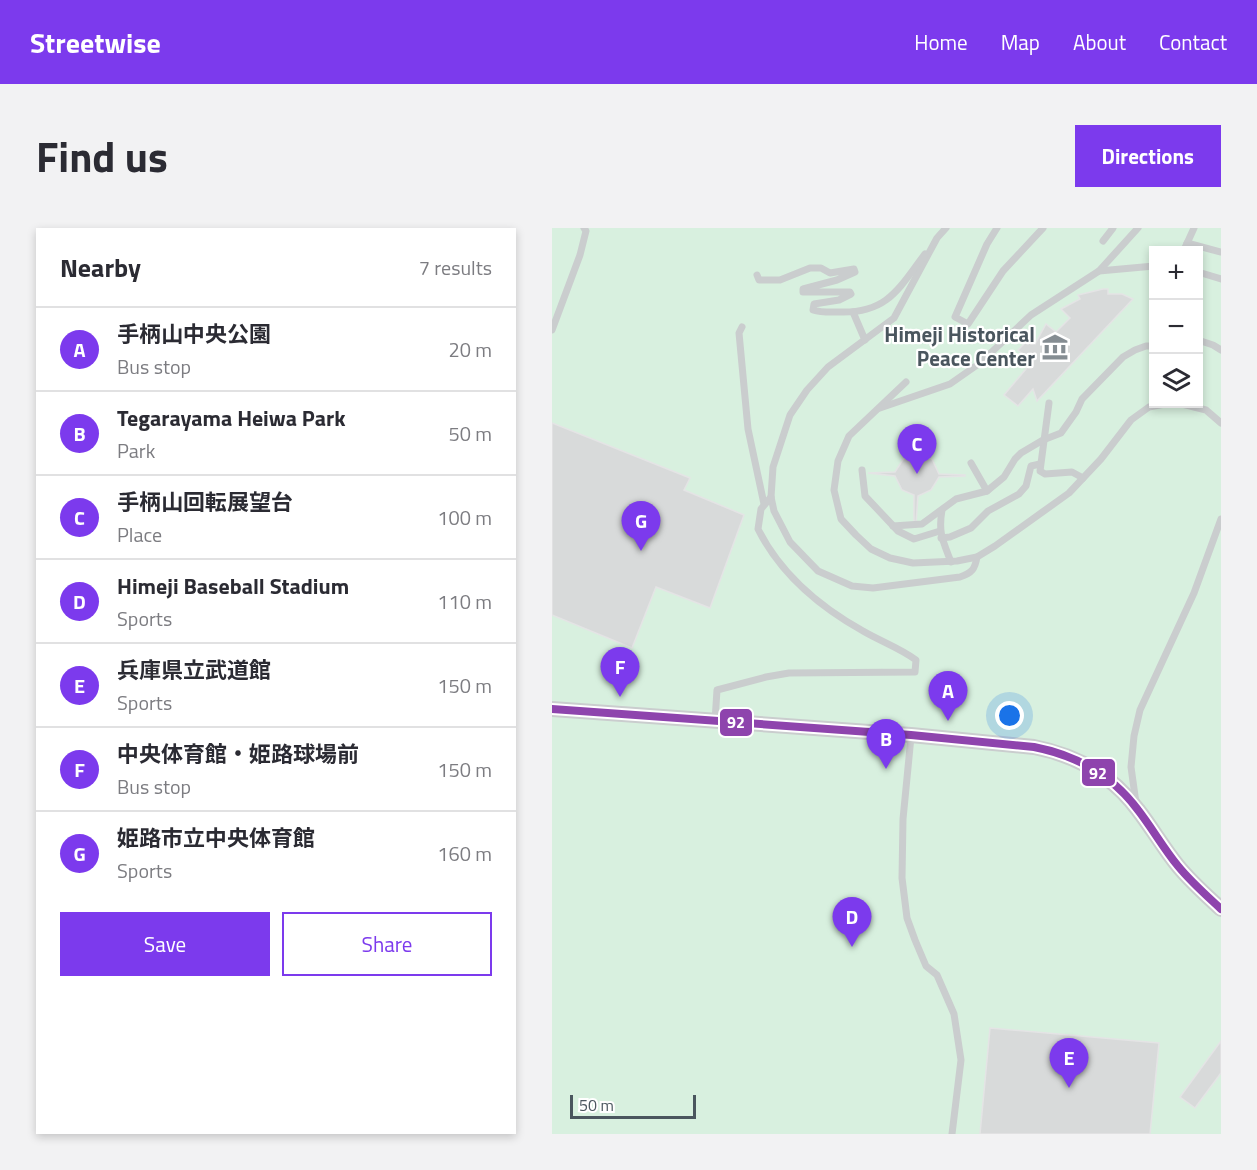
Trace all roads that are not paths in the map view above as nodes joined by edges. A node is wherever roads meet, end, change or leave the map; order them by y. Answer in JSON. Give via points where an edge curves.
{"nodes":[{"id":1,"x":584,"y":228,"type":"edge"},
{"id":2,"x":946,"y":228,"type":"edge"},
{"id":3,"x":997,"y":228,"type":"edge"},
{"id":4,"x":1043,"y":228,"type":"edge"},
{"id":5,"x":1113,"y":228,"type":"edge"},
{"id":6,"x":1138,"y":228,"type":"edge"},
{"id":7,"x":1194,"y":228,"type":"edge"},
{"id":8,"x":937,"y":238,"type":"junction"},
{"id":9,"x":1103,"y":241,"type":"dead end"},
{"id":10,"x":1186,"y":246,"type":"edge"},
{"id":11,"x":1203,"y":249,"type":"edge"},
{"id":12,"x":1221,"y":252,"type":"edge"},
{"id":13,"x":1149,"y":267,"type":"edge"},
{"id":14,"x":1221,"y":270,"type":"edge"},
{"id":15,"x":1099,"y":272,"type":"junction"},
{"id":16,"x":1203,"y":273,"type":"edge"},
{"id":17,"x":757,"y":275,"type":"dead end"},
{"id":18,"x":1220,"y":278,"type":"edge"},
{"id":19,"x":853,"y":312,"type":"junction"},
{"id":20,"x":742,"y":327,"type":"dead end"},
{"id":21,"x":552,"y":330,"type":"edge"},
{"id":22,"x":866,"y":340,"type":"junction"},
{"id":23,"x":1203,"y":342,"type":"edge"},
{"id":24,"x":1149,"y":347,"type":"edge"},
{"id":25,"x":1221,"y":350,"type":"edge"},
{"id":26,"x":906,"y":382,"type":"dead end"},
{"id":27,"x":1048,"y":403,"type":"dead end"},
{"id":28,"x":1149,"y":407,"type":"edge"},
{"id":29,"x":1198,"y":408,"type":"edge"},
{"id":30,"x":878,"y":409,"type":"junction"},
{"id":31,"x":1221,"y":423,"type":"edge"},
{"id":32,"x":1043,"y":440,"type":"junction"},
{"id":33,"x":970,"y":463,"type":"dead end"},
{"id":34,"x":1040,"y":464,"type":"junction"},
{"id":35,"x":861,"y":470,"type":"dead end"},
{"id":36,"x":1083,"y":478,"type":"junction"},
{"id":37,"x":987,"y":491,"type":"junction"},
{"id":38,"x":771,"y":497,"type":"junction"},
{"id":39,"x":764,"y":504,"type":"junction"},
{"id":40,"x":942,"y":510,"type":"junction"},
{"id":41,"x":1221,"y":519,"type":"edge"},
{"id":42,"x":893,"y":526,"type":"junction"},
{"id":43,"x":940,"y":535,"type":"junction"},
{"id":44,"x":977,"y":557,"type":"junction"},
{"id":45,"x":951,"y":562,"type":"junction"},
{"id":46,"x":552,"y":709,"type":"edge"},
{"id":47,"x":715,"y":721,"type":"junction"},
{"id":48,"x":911,"y":735,"type":"junction"},
{"id":49,"x":1137,"y":808,"type":"junction"},
{"id":50,"x":1221,"y":909,"type":"edge"},
{"id":51,"x":952,"y":1134,"type":"edge"}],
"edges":[{"from":1,"to":21,"type":"lane","via":[[580,255]]},
{"from":2,"to":8,"type":"lane"},
{"from":3,"to":4,"type":"lane","via":[[955,317],[968,324],[1003,271]]},
{"from":5,"to":9,"type":"lane"},
{"from":6,"to":15,"type":"lane"},
{"from":7,"to":10,"type":"lane"},
{"from":8,"to":19,"type":"lane","via":[[887,301]]},
{"from":8,"to":22,"type":"lane","via":[[894,318]]},
{"from":11,"to":12,"type":"lane"},
{"from":13,"to":15,"type":"lane"},
{"from":14,"to":18,"type":"lane"},
{"from":15,"to":30,"type":"lane","via":[[1032,315],[980,363],[950,384]]},
{"from":16,"to":18,"type":"lane"},
{"from":17,"to":19,"type":"lane","via":[[759,280],[780,280],[810,268],[830,273],[854,269],[855,272],[837,280],[803,289],[850,292],[839,300],[812,306],[818,312]]},
{"from":19,"to":22,"type":"lane"},
{"from":20,"to":39,"type":"lane","via":[[739,333],[748,429]]},
{"from":22,"to":38,"type":"lane","via":[[828,367],[790,415],[773,467]]},
{"from":23,"to":25,"type":"lane"},
{"from":24,"to":32,"type":"lane","via":[[1123,357],[1082,399],[1061,433]]},
{"from":26,"to":30,"type":"lane"},
{"from":27,"to":32,"type":"lane"},
{"from":28,"to":36,"type":"lane","via":[[1131,420]]},
{"from":29,"to":31,"type":"lane"},
{"from":30,"to":45,"type":"lane","via":[[849,436],[838,461],[834,490],[841,519],[871,549],[890,558],[913,563]]},
{"from":32,"to":34,"type":"lane"},
{"from":32,"to":37,"type":"lane","via":[[1017,457],[1004,477]]},
{"from":33,"to":37,"type":"lane"},
{"from":34,"to":36,"type":"lane","via":[[1040,471],[1045,474],[1072,472]]},
{"from":34,"to":43,"type":"lane","via":[[1030,466],[1026,486],[1019,494],[992,509],[971,528],[950,537]]},
{"from":35,"to":42,"type":"lane","via":[[864,494]]},
{"from":36,"to":44,"type":"lane","via":[[1041,515]]},
{"from":37,"to":40,"type":"lane","via":[[956,499]]},
{"from":38,"to":39,"type":"lane"},
{"from":38,"to":44,"type":"lane","via":[[774,512],[790,542],[818,571],[852,586],[873,588],[960,577],[976,567]]},
{"from":39,"to":47,"type":"lane","via":[[758,529],[782,568],[825,606],[916,660],[915,672],[806,672],[766,677],[717,690]]},
{"from":40,"to":42,"type":"lane","via":[[922,524]]},
{"from":40,"to":43,"type":"lane"},
{"from":41,"to":49,"type":"lane","via":[[1194,593],[1140,710],[1131,767]]},
{"from":42,"to":43,"type":"lane","via":[[914,539]]},
{"from":43,"to":45,"type":"lane"},
{"from":44,"to":45,"type":"lane"},
{"from":46,"to":47,"type":"street"},
{"from":47,"to":48,"type":"street"},
{"from":48,"to":49,"type":"street","via":[[1034,747],[1071,756],[1091,766]]},
{"from":48,"to":51,"type":"lane","via":[[902,878],[907,918],[915,940],[926,966],[937,975],[954,1014],[961,1060]]},
{"from":49,"to":50,"type":"street","via":[[1178,866]]}]}
